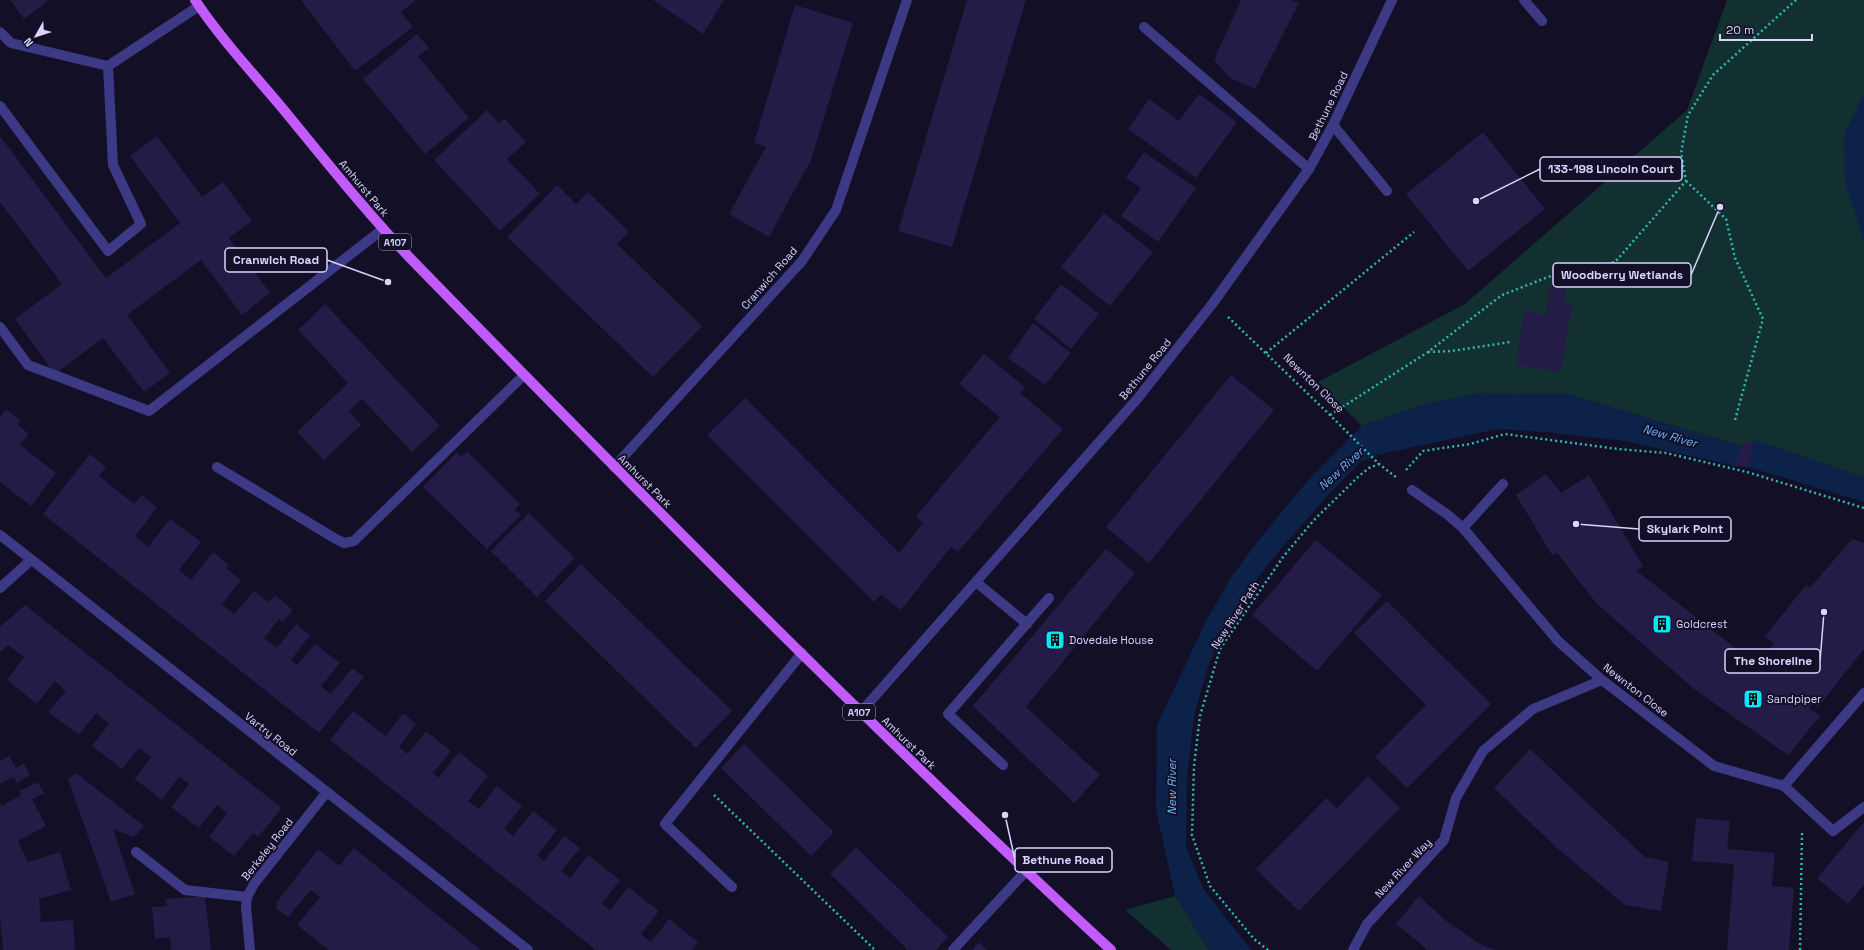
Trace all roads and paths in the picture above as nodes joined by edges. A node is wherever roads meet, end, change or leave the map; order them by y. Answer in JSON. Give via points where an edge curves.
{"nodes":[{"id":1,"x":1392,"y":0,"type":"edge"},
{"id":2,"x":1524,"y":0,"type":"edge"},
{"id":3,"x":1796,"y":0,"type":"edge"},
{"id":4,"x":904,"y":1,"type":"edge"},
{"id":5,"x":197,"y":3,"type":"edge"},
{"id":6,"x":1542,"y":21,"type":"dead end"},
{"id":7,"x":1144,"y":27,"type":"dead end"},
{"id":8,"x":0,"y":32,"type":"edge"},
{"id":9,"x":108,"y":66,"type":"junction"},
{"id":10,"x":0,"y":106,"type":"edge"},
{"id":11,"x":1333,"y":125,"type":"junction"},
{"id":12,"x":1310,"y":170,"type":"junction"},
{"id":13,"x":1686,"y":181,"type":"junction"},
{"id":14,"x":1387,"y":191,"type":"dead end"},
{"id":15,"x":382,"y":229,"type":"junction"},
{"id":16,"x":1414,"y":232,"type":"dead end"},
{"id":17,"x":1213,"y":303,"type":"junction"},
{"id":18,"x":0,"y":327,"type":"edge"},
{"id":19,"x":1510,"y":342,"type":"dead end"},
{"id":20,"x":1428,"y":352,"type":"junction"},
{"id":21,"x":1266,"y":353,"type":"junction"},
{"id":22,"x":524,"y":374,"type":"junction"},
{"id":23,"x":1330,"y":415,"type":"junction"},
{"id":24,"x":1736,"y":420,"type":"dead end"},
{"id":25,"x":1379,"y":464,"type":"junction"},
{"id":26,"x":1409,"y":466,"type":"dead end"},
{"id":27,"x":217,"y":467,"type":"dead end"},
{"id":28,"x":614,"y":467,"type":"junction"},
{"id":29,"x":1399,"y":480,"type":"dead end"},
{"id":30,"x":1504,"y":484,"type":"dead end"},
{"id":31,"x":1412,"y":490,"type":"dead end"},
{"id":32,"x":1864,"y":508,"type":"edge"},
{"id":33,"x":1462,"y":528,"type":"junction"},
{"id":34,"x":0,"y":535,"type":"edge"},
{"id":35,"x":31,"y":560,"type":"junction"},
{"id":36,"x":976,"y":582,"type":"junction"},
{"id":37,"x":0,"y":588,"type":"edge"},
{"id":38,"x":1049,"y":598,"type":"dead end"},
{"id":39,"x":1027,"y":624,"type":"junction"},
{"id":40,"x":802,"y":653,"type":"junction"},
{"id":41,"x":1602,"y":680,"type":"junction"},
{"id":42,"x":1864,"y":693,"type":"edge"},
{"id":43,"x":860,"y":713,"type":"junction"},
{"id":44,"x":1003,"y":765,"type":"dead end"},
{"id":45,"x":700,"y":781,"type":"junction"},
{"id":46,"x":1784,"y":786,"type":"junction"},
{"id":47,"x":326,"y":793,"type":"junction"},
{"id":48,"x":1864,"y":807,"type":"edge"},
{"id":49,"x":1800,"y":829,"type":"dead end"},
{"id":50,"x":136,"y":852,"type":"dead end"},
{"id":51,"x":1026,"y":871,"type":"junction"},
{"id":52,"x":732,"y":887,"type":"dead end"},
{"id":53,"x":247,"y":898,"type":"junction"},
{"id":54,"x":250,"y":950,"type":"edge"},
{"id":55,"x":528,"y":950,"type":"edge"},
{"id":56,"x":875,"y":950,"type":"edge"},
{"id":57,"x":953,"y":950,"type":"edge"},
{"id":58,"x":1111,"y":950,"type":"edge"},
{"id":59,"x":1268,"y":950,"type":"edge"},
{"id":60,"x":1353,"y":950,"type":"edge"},
{"id":61,"x":1800,"y":950,"type":"edge"}],
"edges":[{"from":1,"to":11,"type":"street","name":"Bethune Road"},
{"from":2,"to":6,"type":"street"},
{"from":3,"to":13,"type":"path","via":[[1713,76],[1688,115],[1681,153]]},
{"from":4,"to":28,"type":"street","name":"Cranwich Road","via":[[836,210],[802,261]]},
{"from":5,"to":9,"type":"street"},
{"from":5,"to":15,"type":"main road","name":"Amhurst Park","number":"A107"},
{"from":7,"to":12,"type":"street"},
{"from":8,"to":9,"type":"street","via":[[10,43]]},
{"from":9,"to":10,"type":"street","via":[[113,164],[141,224],[108,251]]},
{"from":11,"to":12,"type":"street","name":"Bethune Road"},
{"from":11,"to":14,"type":"street"},
{"from":12,"to":17,"type":"street","name":"Bethune Road"},
{"from":13,"to":20,"type":"path","via":[[1615,262],[1561,272],[1502,295]]},
{"from":13,"to":24,"type":"path","via":[[1726,219],[1735,258],[1763,319]]},
{"from":15,"to":18,"type":"street","via":[[149,411],[28,365]]},
{"from":15,"to":22,"type":"main road","name":"Amhurst Park","number":"A107"},
{"from":16,"to":21,"type":"path"},
{"from":17,"to":21,"type":"path","name":"Newnton Close"},
{"from":17,"to":36,"type":"street","name":"Bethune Road","via":[[1138,398]]},
{"from":19,"to":20,"type":"path"},
{"from":20,"to":23,"type":"path"},
{"from":21,"to":23,"type":"path","name":"Newnton Close"},
{"from":22,"to":27,"type":"street","via":[[354,541],[344,543],[334,538]]},
{"from":22,"to":28,"type":"main road","name":"Amhurst Park","number":"A107"},
{"from":23,"to":25,"type":"path","name":"Newnton Close"},
{"from":25,"to":29,"type":"path","name":"Newnton Close"},
{"from":25,"to":59,"type":"path","name":"New River Path","via":[[1359,476],[1314,520],[1283,557],[1220,650],[1200,716],[1194,766],[1192,834],[1210,886],[1254,939]]},
{"from":26,"to":32,"type":"path","via":[[1423,451],[1470,444],[1505,434],[1666,453],[1747,472]]},
{"from":28,"to":40,"type":"main road","name":"Amhurst Park","number":"A107"},
{"from":30,"to":33,"type":"street"},
{"from":31,"to":33,"type":"street","name":"Newnton Close"},
{"from":33,"to":41,"type":"street","name":"Newnton Close","via":[[1558,641]]},
{"from":34,"to":35,"type":"street","name":"Vartry Road"},
{"from":35,"to":37,"type":"street"},
{"from":35,"to":47,"type":"street","name":"Vartry Road"},
{"from":36,"to":39,"type":"street"},
{"from":36,"to":43,"type":"street","name":"Bethune Road"},
{"from":38,"to":39,"type":"street"},
{"from":39,"to":44,"type":"street","via":[[948,714]]},
{"from":40,"to":43,"type":"main road","name":"Amhurst Park","number":"A107"},
{"from":40,"to":45,"type":"street"},
{"from":41,"to":46,"type":"street","name":"Newnton Close","via":[[1714,766]]},
{"from":41,"to":60,"type":"street","name":"New River Way","via":[[1533,709],[1483,752],[1456,798],[1444,840],[1367,924]]},
{"from":42,"to":46,"type":"street"},
{"from":43,"to":51,"type":"main road","name":"Amhurst Park","number":"A107"},
{"from":45,"to":52,"type":"street","via":[[665,824]]},
{"from":45,"to":56,"type":"path"},
{"from":46,"to":48,"type":"street","via":[[1833,831]]},
{"from":47,"to":53,"type":"street","name":"Berkeley Road","via":[[254,884]]},
{"from":47,"to":55,"type":"street","name":"Vartry Road"},
{"from":49,"to":61,"type":"path","via":[[1803,836]]},
{"from":50,"to":53,"type":"street","via":[[185,890]]},
{"from":51,"to":57,"type":"street"},
{"from":51,"to":58,"type":"main road","name":"Amhurst Park","number":"A107"},
{"from":53,"to":54,"type":"street","name":"Berkeley Road"}]}
